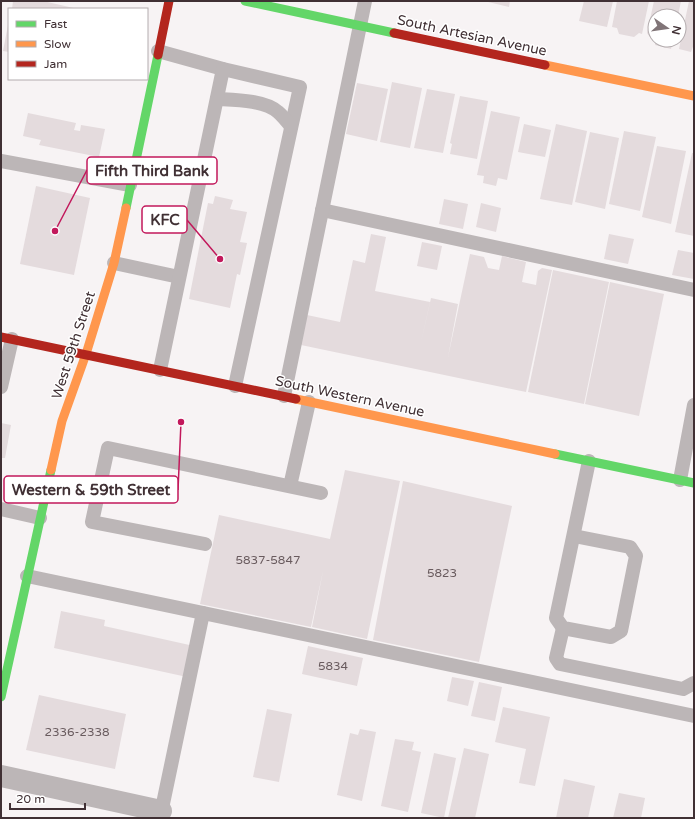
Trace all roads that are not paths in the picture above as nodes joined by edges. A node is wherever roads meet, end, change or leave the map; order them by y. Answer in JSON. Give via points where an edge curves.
{"nodes":[{"id":1,"x":169,"y":1,"type":"edge"},
{"id":2,"x":245,"y":1,"type":"edge"},
{"id":3,"x":366,"y":1,"type":"edge"},
{"id":4,"x":361,"y":25,"type":"junction"},
{"id":5,"x":158,"y":51,"type":"junction"},
{"id":6,"x":223,"y":69,"type":"junction"},
{"id":7,"x":694,"y":96,"type":"edge"},
{"id":8,"x":217,"y":99,"type":"junction"},
{"id":9,"x":291,"y":126,"type":"junction"},
{"id":10,"x":1,"y":161,"type":"edge"},
{"id":11,"x":130,"y":185,"type":"junction"},
{"id":12,"x":322,"y":210,"type":"junction"},
{"id":13,"x":114,"y":263,"type":"junction"},
{"id":14,"x":179,"y":277,"type":"junction"},
{"id":15,"x":694,"y":290,"type":"edge"},
{"id":16,"x":6,"y":338,"type":"edge"},
{"id":17,"x":86,"y":354,"type":"junction"},
{"id":18,"x":160,"y":370,"type":"junction"},
{"id":19,"x":235,"y":386,"type":"junction"},
{"id":20,"x":1,"y":387,"type":"edge"},
{"id":21,"x":284,"y":396,"type":"junction"},
{"id":22,"x":309,"y":402,"type":"junction"},
{"id":23,"x":694,"y":405,"type":"edge"},
{"id":24,"x":589,"y":461,"type":"junction"},
{"id":25,"x":687,"y":481,"type":"edge"},
{"id":26,"x":290,"y":486,"type":"junction"},
{"id":27,"x":321,"y":493,"type":"dead end"},
{"id":28,"x":1,"y":509,"type":"edge"},
{"id":29,"x":40,"y":518,"type":"junction"},
{"id":30,"x":574,"y":536,"type":"junction"},
{"id":31,"x":205,"y":544,"type":"dead end"},
{"id":32,"x":27,"y":576,"type":"junction"},
{"id":33,"x":203,"y":613,"type":"junction"},
{"id":34,"x":563,"y":628,"type":"junction"},
{"id":35,"x":694,"y":683,"type":"edge"},
{"id":36,"x":1,"y":697,"type":"edge"},
{"id":37,"x":694,"y":716,"type":"edge"},
{"id":38,"x":1,"y":776,"type":"edge"},
{"id":39,"x":161,"y":814,"type":"edge"}],
"edges":[{"from":1,"to":5,"type":"street","name":"West 59th Street"},
{"from":2,"to":4,"type":"street","name":"South Artesian Avenue"},
{"from":3,"to":4,"type":"lane"},
{"from":4,"to":7,"type":"street","name":"South Artesian Avenue"},
{"from":4,"to":12,"type":"lane"},
{"from":5,"to":6,"type":"lane"},
{"from":5,"to":11,"type":"street","name":"West 59th Street"},
{"from":6,"to":8,"type":"lane"},
{"from":6,"to":9,"type":"lane","via":[[300,87]]},
{"from":8,"to":9,"type":"lane","via":[[243,100],[263,105],[277,111]]},
{"from":8,"to":14,"type":"lane"},
{"from":9,"to":19,"type":"lane"},
{"from":10,"to":11,"type":"lane"},
{"from":11,"to":13,"type":"street","name":"West 59th Street"},
{"from":12,"to":15,"type":"lane"},
{"from":12,"to":21,"type":"lane"},
{"from":13,"to":14,"type":"lane"},
{"from":13,"to":17,"type":"street","name":"West 59th Street"},
{"from":14,"to":18,"type":"lane"},
{"from":16,"to":17,"type":"street","name":"South Western Avenue"},
{"from":16,"to":20,"type":"lane"},
{"from":17,"to":18,"type":"street","name":"South Western Avenue"},
{"from":17,"to":29,"type":"street","name":"West 59th Street","via":[[62,421]]},
{"from":18,"to":19,"type":"street","name":"South Western Avenue"},
{"from":19,"to":21,"type":"street","name":"South Western Avenue"},
{"from":21,"to":22,"type":"street","name":"South Western Avenue"},
{"from":22,"to":24,"type":"street","name":"South Western Avenue"},
{"from":22,"to":26,"type":"lane"},
{"from":23,"to":25,"type":"lane"},
{"from":24,"to":25,"type":"street","name":"South Western Avenue"},
{"from":24,"to":30,"type":"lane"},
{"from":26,"to":27,"type":"lane"},
{"from":26,"to":31,"type":"lane","via":[[108,448],[92,522]]},
{"from":28,"to":29,"type":"lane"},
{"from":29,"to":32,"type":"street","name":"West 59th Street"},
{"from":30,"to":34,"type":"lane","via":[[556,618]]},
{"from":30,"to":34,"type":"lane","via":[[630,547],[636,556],[621,631],[611,637]]},
{"from":32,"to":33,"type":"lane"},
{"from":32,"to":36,"type":"street","name":"West 59th Street"},
{"from":33,"to":37,"type":"lane"},
{"from":33,"to":39,"type":"lane"},
{"from":34,"to":35,"type":"lane","via":[[556,658],[560,664],[683,689]]},
{"from":38,"to":39,"type":"street"}]}
